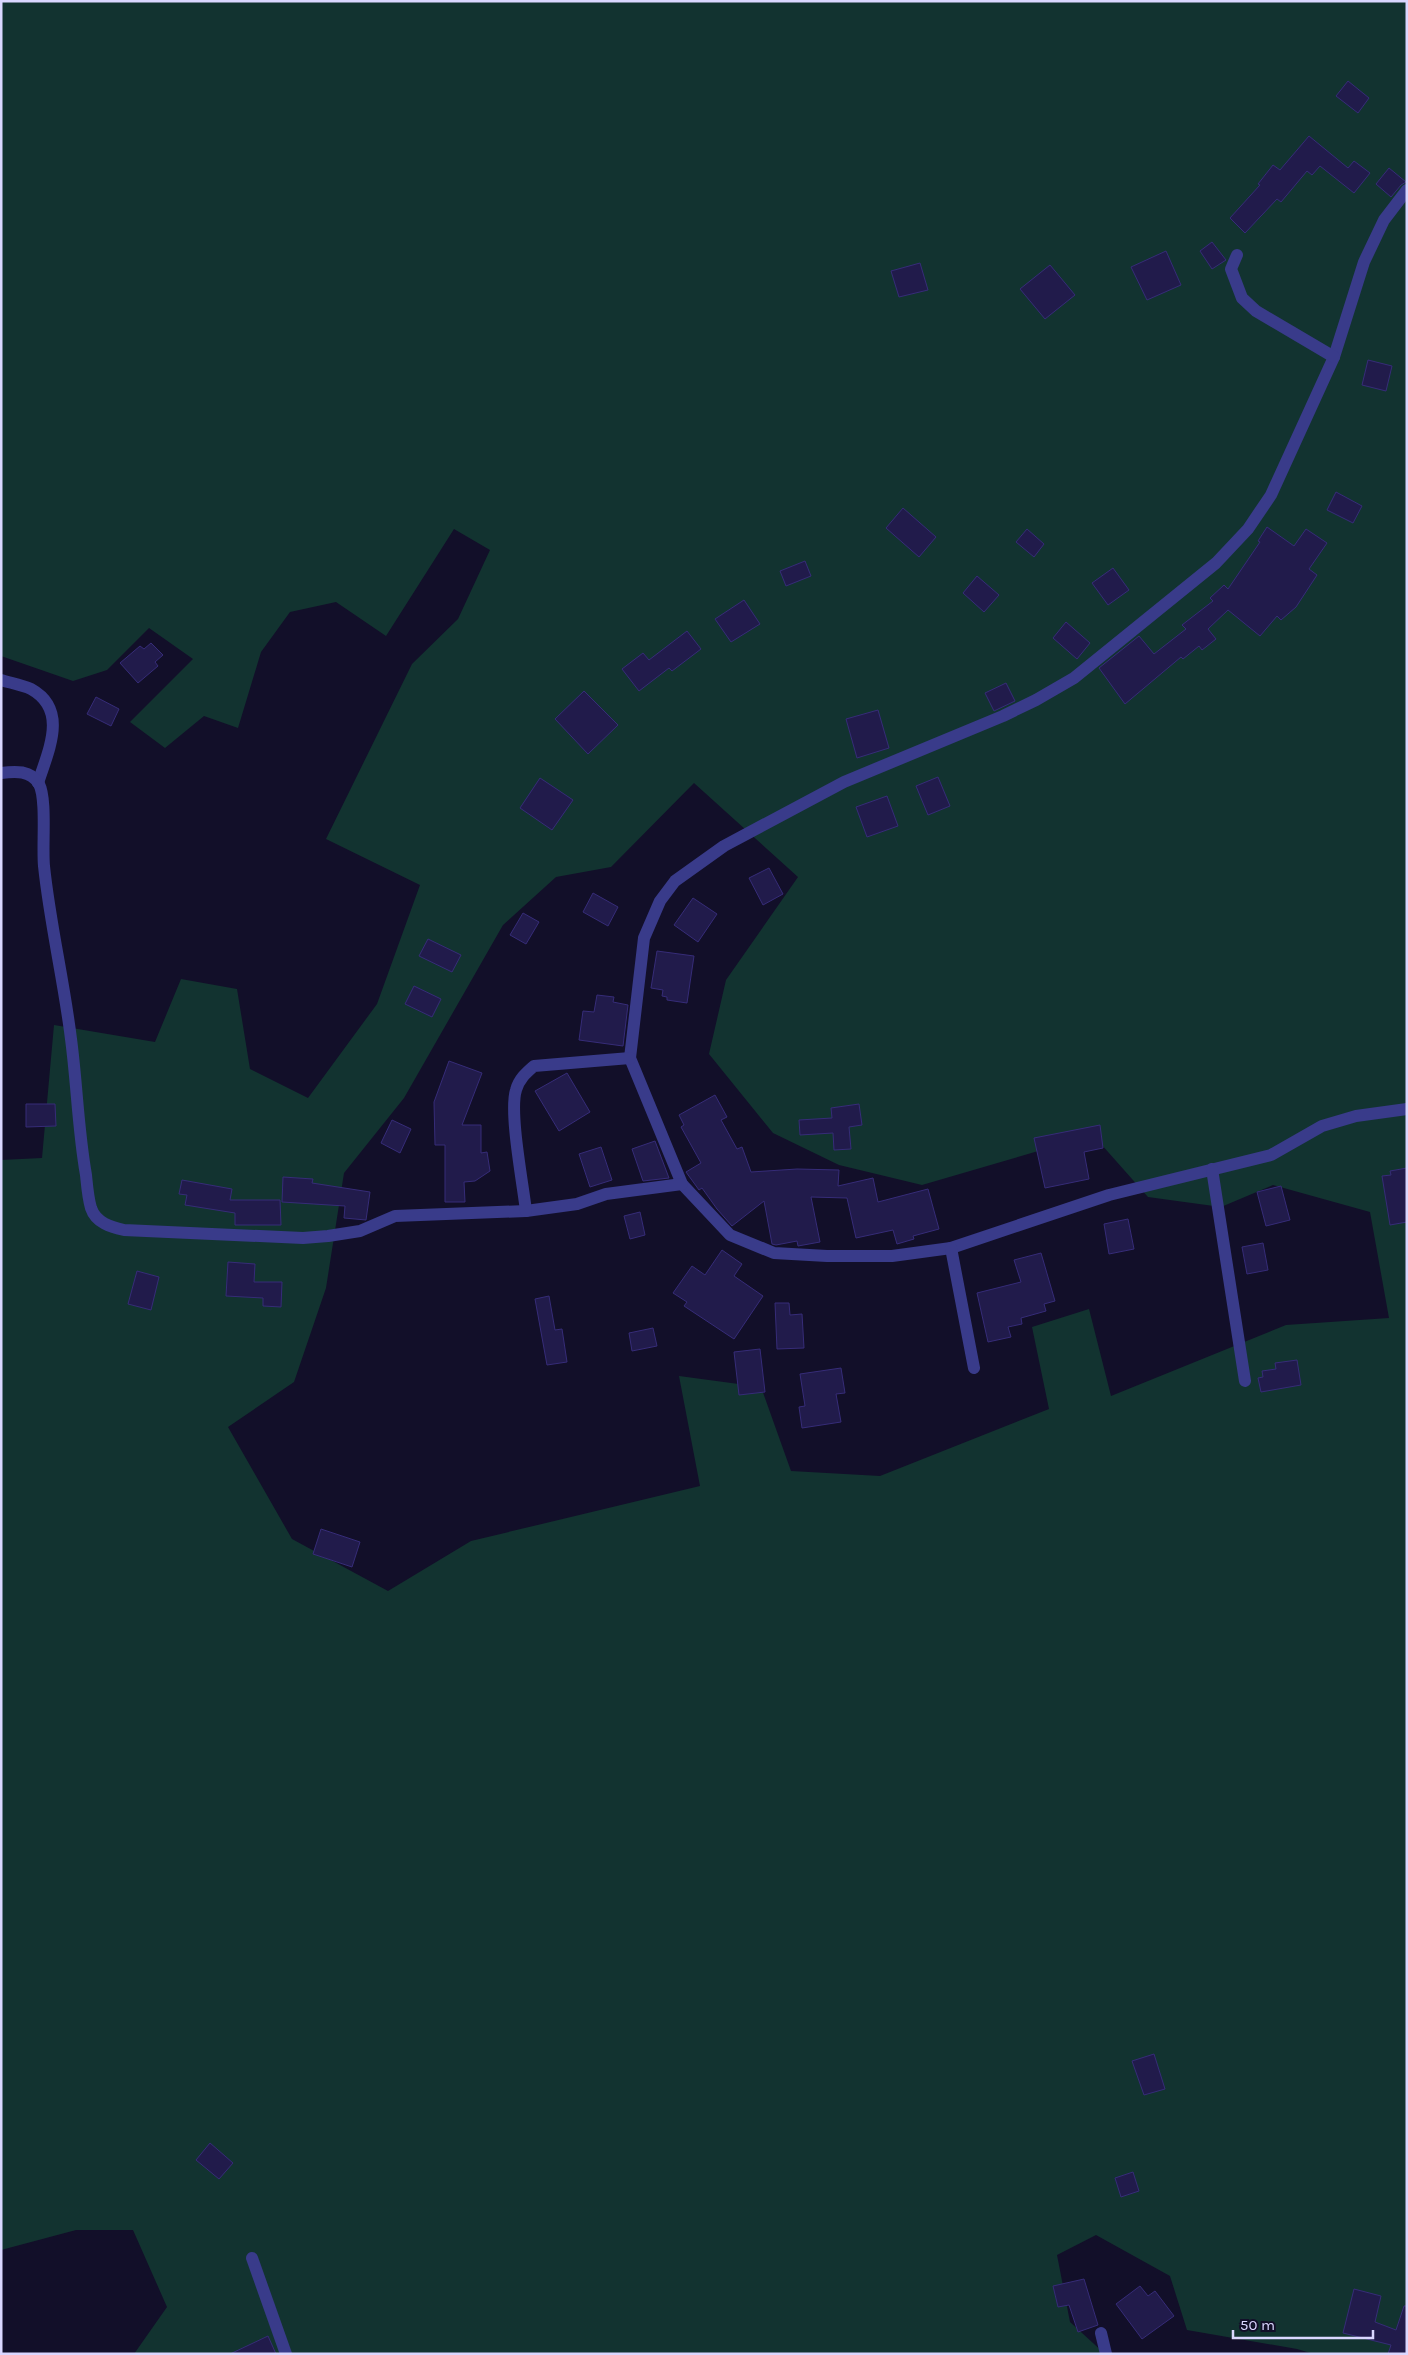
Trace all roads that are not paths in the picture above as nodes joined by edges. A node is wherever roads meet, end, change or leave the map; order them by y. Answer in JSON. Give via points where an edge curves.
{"nodes":[{"id":1,"x":1407,"y":190,"type":"edge"},
{"id":2,"x":1237,"y":255,"type":"dead end"},
{"id":3,"x":1334,"y":357,"type":"junction"},
{"id":4,"x":1,"y":680,"type":"edge"},
{"id":5,"x":1,"y":773,"type":"edge"},
{"id":6,"x":38,"y":783,"type":"junction"},
{"id":7,"x":630,"y":1058,"type":"junction"},
{"id":8,"x":1407,"y":1109,"type":"edge"},
{"id":9,"x":1212,"y":1169,"type":"junction"},
{"id":10,"x":682,"y":1184,"type":"junction"},
{"id":11,"x":526,"y":1211,"type":"junction"},
{"id":12,"x":951,"y":1248,"type":"junction"},
{"id":13,"x":974,"y":1368,"type":"dead end"},
{"id":14,"x":1245,"y":1381,"type":"dead end"},
{"id":15,"x":252,"y":2258,"type":"dead end"},
{"id":16,"x":1101,"y":2334,"type":"dead end"},
{"id":17,"x":286,"y":2354,"type":"edge"},
{"id":18,"x":1106,"y":2354,"type":"edge"}],
"edges":[{"from":1,"to":3,"type":"street","via":[[1384,220],[1364,262]]},
{"from":2,"to":3,"type":"street","via":[[1231,269],[1242,298],[1256,310]]},
{"from":3,"to":7,"type":"street","via":[[1271,496],[1248,529],[1216,563],[1074,678],[1011,712],[844,782],[724,846],[675,881],[660,901],[644,938]]},
{"from":4,"to":6,"type":"street","via":[[30,689],[46,700],[54,718]]},
{"from":5,"to":6,"type":"street","via":[[23,772]]},
{"from":6,"to":11,"type":"street","via":[[42,794],[44,864],[71,1039],[83,1160],[91,1209],[98,1219],[110,1227],[124,1230],[302,1238],[360,1231],[395,1216]]},
{"from":7,"to":10,"type":"street"},
{"from":7,"to":11,"type":"street","via":[[534,1066],[523,1075],[515,1091],[515,1117]]},
{"from":8,"to":9,"type":"street","via":[[1356,1116],[1322,1126],[1271,1155]]},
{"from":9,"to":12,"type":"street","via":[[1077,1204]]},
{"from":9,"to":14,"type":"street"},
{"from":10,"to":11,"type":"street","via":[[606,1194],[576,1204]]},
{"from":10,"to":12,"type":"street","via":[[730,1235],[774,1253],[892,1256]]},
{"from":12,"to":13,"type":"street"},
{"from":15,"to":17,"type":"street"},
{"from":16,"to":18,"type":"street"}]}
